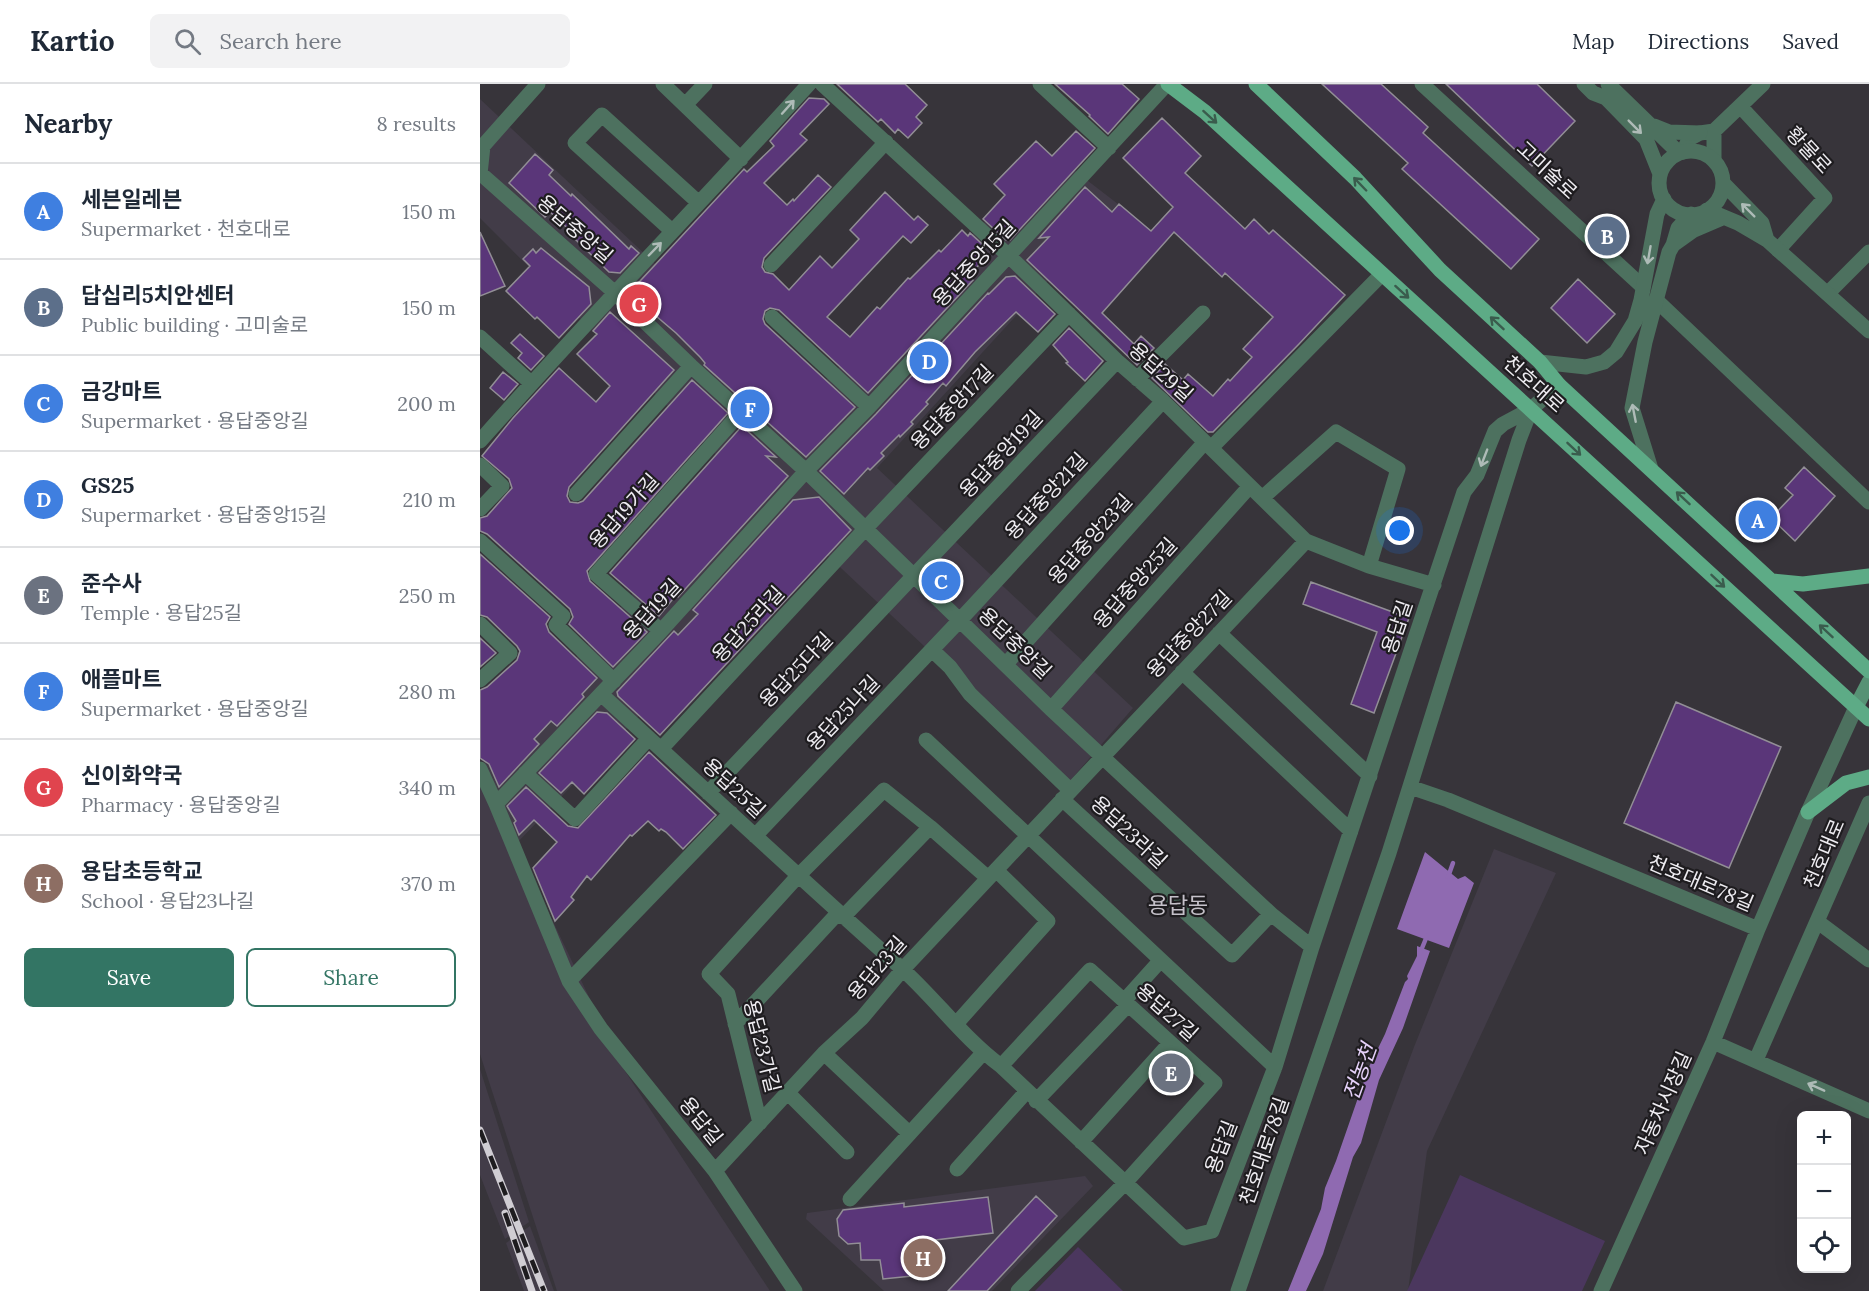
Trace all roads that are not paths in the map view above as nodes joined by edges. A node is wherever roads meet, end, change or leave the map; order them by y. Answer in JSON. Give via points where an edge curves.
{"nodes":[{"id":1,"x":663,"y":84,"type":"edge"},
{"id":2,"x":705,"y":84,"type":"edge"},
{"id":3,"x":809,"y":84,"type":"edge"},
{"id":4,"x":822,"y":84,"type":"edge"},
{"id":5,"x":1040,"y":84,"type":"edge"},
{"id":6,"x":1168,"y":84,"type":"edge"},
{"id":7,"x":1256,"y":84,"type":"edge"},
{"id":8,"x":1422,"y":84,"type":"edge"},
{"id":9,"x":1584,"y":84,"type":"edge"},
{"id":10,"x":1608,"y":84,"type":"edge"},
{"id":11,"x":1763,"y":84,"type":"edge"},
{"id":12,"x":532,"y":86,"type":"edge"},
{"id":13,"x":685,"y":105,"type":"junction"},
{"id":14,"x":1740,"y":106,"type":"junction"},
{"id":15,"x":1652,"y":125,"type":"junction"},
{"id":16,"x":1707,"y":132,"type":"junction"},
{"id":17,"x":886,"y":142,"type":"junction"},
{"id":18,"x":1109,"y":148,"type":"junction"},
{"id":19,"x":1681,"y":153,"type":"junction"},
{"id":20,"x":741,"y":159,"type":"junction"},
{"id":21,"x":1714,"y":160,"type":"junction"},
{"id":22,"x":480,"y":174,"type":"edge"},
{"id":23,"x":1660,"y":174,"type":"junction"},
{"id":24,"x":1723,"y":183,"type":"junction"},
{"id":25,"x":1664,"y":199,"type":"junction"},
{"id":26,"x":699,"y":203,"type":"junction"},
{"id":27,"x":1707,"y":210,"type":"junction"},
{"id":28,"x":1691,"y":214,"type":"junction"},
{"id":29,"x":1722,"y":218,"type":"junction"},
{"id":30,"x":672,"y":231,"type":"junction"},
{"id":31,"x":1673,"y":245,"type":"junction"},
{"id":32,"x":1772,"y":245,"type":"junction"},
{"id":33,"x":1869,"y":252,"type":"edge"},
{"id":34,"x":1009,"y":256,"type":"junction"},
{"id":35,"x":771,"y":265,"type":"dead end"},
{"id":36,"x":1382,"y":274,"type":"junction"},
{"id":37,"x":1643,"y":288,"type":"junction"},
{"id":38,"x":614,"y":292,"type":"junction"},
{"id":39,"x":1828,"y":293,"type":"junction"},
{"id":40,"x":1656,"y":300,"type":"junction"},
{"id":41,"x":1203,"y":313,"type":"dead end"},
{"id":42,"x":1069,"y":314,"type":"junction"},
{"id":43,"x":772,"y":317,"type":"dead end"},
{"id":44,"x":1642,"y":323,"type":"junction"},
{"id":45,"x":1868,"y":329,"type":"edge"},
{"id":46,"x":480,"y":337,"type":"edge"},
{"id":47,"x":1117,"y":361,"type":"junction"},
{"id":48,"x":1540,"y":362,"type":"junction"},
{"id":49,"x":692,"y":366,"type":"junction"},
{"id":50,"x":1137,"y":379,"type":"junction"},
{"id":51,"x":531,"y":384,"type":"junction"},
{"id":52,"x":1559,"y":385,"type":"junction"},
{"id":53,"x":1163,"y":401,"type":"junction"},
{"id":54,"x":869,"y":407,"type":"junction"},
{"id":55,"x":1531,"y":409,"type":"junction"},
{"id":56,"x":742,"y":411,"type":"junction"},
{"id":57,"x":480,"y":441,"type":"edge"},
{"id":58,"x":1208,"y":445,"type":"junction"},
{"id":59,"x":480,"y":465,"type":"edge"},
{"id":60,"x":1651,"y":469,"type":"junction"},
{"id":61,"x":806,"y":471,"type":"junction"},
{"id":62,"x":1250,"y":486,"type":"junction"},
{"id":63,"x":576,"y":494,"type":"dead end"},
{"id":64,"x":1262,"y":498,"type":"junction"},
{"id":65,"x":1869,"y":502,"type":"edge"},
{"id":66,"x":480,"y":509,"type":"edge"},
{"id":67,"x":866,"y":528,"type":"junction"},
{"id":68,"x":480,"y":541,"type":"edge"},
{"id":69,"x":1306,"y":541,"type":"junction"},
{"id":70,"x":1369,"y":566,"type":"junction"},
{"id":71,"x":915,"y":576,"type":"junction"},
{"id":72,"x":1869,"y":576,"type":"edge"},
{"id":73,"x":1773,"y":582,"type":"junction"},
{"id":74,"x":1434,"y":585,"type":"junction"},
{"id":75,"x":960,"y":620,"type":"junction"},
{"id":76,"x":480,"y":624,"type":"edge"},
{"id":77,"x":661,"y":631,"type":"junction"},
{"id":78,"x":1219,"y":633,"type":"junction"},
{"id":79,"x":932,"y":650,"type":"junction"},
{"id":80,"x":1006,"y":664,"type":"junction"},
{"id":81,"x":1869,"y":671,"type":"edge"},
{"id":82,"x":1182,"y":672,"type":"junction"},
{"id":83,"x":480,"y":680,"type":"edge"},
{"id":84,"x":614,"y":681,"type":"junction"},
{"id":85,"x":1869,"y":682,"type":"edge"},
{"id":86,"x":601,"y":694,"type":"junction"},
{"id":87,"x":1856,"y":707,"type":"junction"},
{"id":88,"x":1051,"y":708,"type":"junction"},
{"id":89,"x":1869,"y":719,"type":"edge"},
{"id":90,"x":649,"y":738,"type":"junction"},
{"id":91,"x":926,"y":740,"type":"dead end"},
{"id":92,"x":661,"y":749,"type":"junction"},
{"id":93,"x":1103,"y":755,"type":"junction"},
{"id":94,"x":480,"y":769,"type":"edge"},
{"id":95,"x":525,"y":773,"type":"junction"},
{"id":96,"x":1370,"y":776,"type":"junction"},
{"id":97,"x":1869,"y":777,"type":"edge"},
{"id":98,"x":1410,"y":786,"type":"junction"},
{"id":99,"x":708,"y":792,"type":"junction"},
{"id":100,"x":1066,"y":794,"type":"junction"},
{"id":101,"x":496,"y":804,"type":"junction"},
{"id":102,"x":1869,"y":804,"type":"edge"},
{"id":103,"x":1808,"y":812,"type":"junction"},
{"id":104,"x":730,"y":813,"type":"junction"},
{"id":105,"x":930,"y":827,"type":"junction"},
{"id":106,"x":1351,"y":831,"type":"junction"},
{"id":107,"x":1028,"y":835,"type":"junction"},
{"id":108,"x":755,"y":836,"type":"junction"},
{"id":109,"x":992,"y":874,"type":"junction"},
{"id":110,"x":798,"y":876,"type":"junction"},
{"id":111,"x":1271,"y":914,"type":"junction"},
{"id":112,"x":841,"y":915,"type":"junction"},
{"id":113,"x":1818,"y":922,"type":"junction"},
{"id":114,"x":1758,"y":929,"type":"junction"},
{"id":115,"x":1312,"y":947,"type":"junction"},
{"id":116,"x":1869,"y":960,"type":"edge"},
{"id":117,"x":1160,"y":961,"type":"junction"},
{"id":118,"x":903,"y":969,"type":"junction"},
{"id":119,"x":569,"y":981,"type":"junction"},
{"id":120,"x":1126,"y":1003,"type":"junction"},
{"id":121,"x":735,"y":1024,"type":"junction"},
{"id":122,"x":956,"y":1024,"type":"junction"},
{"id":123,"x":1713,"y":1042,"type":"junction"},
{"id":124,"x":1170,"y":1043,"type":"junction"},
{"id":125,"x":824,"y":1053,"type":"junction"},
{"id":126,"x":983,"y":1053,"type":"junction"},
{"id":127,"x":1756,"y":1060,"type":"junction"},
{"id":128,"x":1001,"y":1066,"type":"junction"},
{"id":129,"x":1275,"y":1067,"type":"junction"},
{"id":130,"x":788,"y":1093,"type":"junction"},
{"id":131,"x":1032,"y":1096,"type":"junction"},
{"id":132,"x":1869,"y":1111,"type":"edge"},
{"id":133,"x":760,"y":1123,"type":"junction"},
{"id":134,"x":909,"y":1133,"type":"junction"},
{"id":135,"x":1081,"y":1142,"type":"junction"},
{"id":136,"x":847,"y":1152,"type":"dead end"},
{"id":137,"x":957,"y":1169,"type":"dead end"},
{"id":138,"x":715,"y":1171,"type":"junction"},
{"id":139,"x":1125,"y":1183,"type":"junction"},
{"id":140,"x":850,"y":1199,"type":"dead end"},
{"id":141,"x":795,"y":1291,"type":"edge"},
{"id":142,"x":1018,"y":1291,"type":"edge"},
{"id":143,"x":1238,"y":1291,"type":"edge"},
{"id":144,"x":1601,"y":1291,"type":"edge"}],
"edges":[{"from":1,"to":13,"type":"street"},
{"from":2,"to":13,"type":"street"},
{"from":20,"to":3,"type":"street","one_way":true},
{"from":4,"to":17,"type":"street","name":"용답29길"},
{"from":5,"to":18,"type":"street"},
{"from":6,"to":18,"type":"street","name":"용답중앙15길"},
{"from":6,"to":36,"type":"main road","name":"천호대로","one_way":true,"via":[[1205,112]]},
{"from":48,"to":7,"type":"main road","name":"천호대로","one_way":true,"via":[[1440,270],[1355,178]]},
{"from":8,"to":37,"type":"street","name":"고미술로"},
{"from":9,"to":23,"type":"street","one_way":true,"via":[[1606,98],[1646,139]]},
{"from":10,"to":15,"type":"street"},
{"from":11,"to":14,"type":"street"},
{"from":12,"to":22,"type":"street","name":"용답중앙길","via":[[483,146]]},
{"from":13,"to":20,"type":"street"},
{"from":14,"to":16,"type":"street"},
{"from":14,"to":32,"type":"street","name":"황물로","via":[[1825,198]]},
{"from":15,"to":16,"type":"street","via":[[1669,132]]},
{"from":15,"to":19,"type":"street"},
{"from":16,"to":19,"type":"street","via":[[1689,139]]},
{"from":16,"to":21,"type":"street"},
{"from":17,"to":34,"type":"street","name":"용답29길"},
{"from":17,"to":35,"type":"street"},
{"from":18,"to":34,"type":"street","name":"용답중앙15길"},
{"from":19,"to":21,"type":"street","via":[[1700,152]]},
{"from":19,"to":23,"type":"street","via":[[1669,160]]},
{"from":20,"to":26,"type":"street"},
{"from":21,"to":24,"type":"street"},
{"from":22,"to":38,"type":"street","name":"용답중앙길"},
{"from":23,"to":25,"type":"street"},
{"from":24,"to":27,"type":"street","via":[[1719,199]]},
{"from":32,"to":24,"type":"street","one_way":true,"via":[[1761,223]]},
{"from":25,"to":28,"type":"street","via":[[1675,210]]},
{"from":25,"to":37,"type":"street","one_way":true,"via":[[1657,214]]},
{"from":26,"to":30,"type":"street"},
{"from":26,"to":30,"type":"street","via":[[602,115],[575,143]]},
{"from":27,"to":28,"type":"street"},
{"from":27,"to":29,"type":"street"},
{"from":28,"to":31,"type":"street","via":[[1678,228]]},
{"from":29,"to":31,"type":"street","via":[[1694,230]]},
{"from":29,"to":32,"type":"street","via":[[1738,223]]},
{"from":38,"to":30,"type":"street","one_way":true},
{"from":31,"to":40,"type":"street"},
{"from":32,"to":39,"type":"street"},
{"from":33,"to":39,"type":"street"},
{"from":34,"to":42,"type":"street","name":"용답29길"},
{"from":34,"to":54,"type":"street","name":"용답중앙15길"},
{"from":36,"to":55,"type":"main road","name":"천호대로","one_way":true},
{"from":36,"to":58,"type":"street","name":"용답중앙23길"},
{"from":37,"to":44,"type":"street"},
{"from":38,"to":49,"type":"street","name":"용답중앙길"},
{"from":38,"to":51,"type":"street"},
{"from":39,"to":45,"type":"street"},
{"from":40,"to":44,"type":"street"},
{"from":40,"to":65,"type":"street"},
{"from":41,"to":50,"type":"street"},
{"from":42,"to":47,"type":"street","name":"용답29길"},
{"from":42,"to":67,"type":"street","name":"용답중앙17길"},
{"from":43,"to":54,"type":"street"},
{"from":44,"to":48,"type":"street","via":[[1604,362],[1586,367]]},
{"from":60,"to":44,"type":"street","one_way":true,"via":[[1632,408]]},
{"from":46,"to":51,"type":"street"},
{"from":47,"to":50,"type":"street","name":"용답29길"},
{"from":47,"to":71,"type":"street","name":"용답중앙19길"},
{"from":48,"to":52,"type":"main road","name":"천호대로"},
{"from":49,"to":56,"type":"street","name":"용답중앙길"},
{"from":49,"to":63,"type":"street"},
{"from":50,"to":53,"type":"street","name":"용답29길"},
{"from":51,"to":57,"type":"street"},
{"from":52,"to":55,"type":"street"},
{"from":52,"to":60,"type":"main road","name":"천호대로"},
{"from":53,"to":58,"type":"street","name":"용답29길"},
{"from":53,"to":75,"type":"street","name":"용답중앙21길"},
{"from":54,"to":61,"type":"street","name":"용답중앙15길"},
{"from":55,"to":74,"type":"street","name":"용답길","one_way":true,"via":[[1495,432],[1478,475],[1464,492]]},
{"from":55,"to":87,"type":"main road","name":"천호대로","one_way":true},
{"from":55,"to":98,"type":"street","name":"천호대로78길"},
{"from":56,"to":61,"type":"street","name":"용답중앙길"},
{"from":56,"to":77,"type":"street","name":"용답19가길","via":[[596,574]]},
{"from":58,"to":62,"type":"street","name":"용답29길"},
{"from":58,"to":80,"type":"street","name":"용답중앙23길"},
{"from":59,"to":66,"type":"street","via":[[502,486]]},
{"from":73,"to":60,"type":"main road","name":"천호대로","one_way":true},
{"from":61,"to":67,"type":"street","name":"용답중앙길"},
{"from":61,"to":77,"type":"street","name":"용답19길"},
{"from":62,"to":64,"type":"street","name":"용답29길"},
{"from":62,"to":88,"type":"street","name":"용답중앙25길"},
{"from":64,"to":69,"type":"street","name":"용답29길"},
{"from":64,"to":70,"type":"street","via":[[1336,432],[1398,469]]},
{"from":67,"to":71,"type":"street","name":"용답중앙길"},
{"from":67,"to":92,"type":"street","name":"용답25라길"},
{"from":68,"to":84,"type":"street","via":[[562,616],[556,624]]},
{"from":69,"to":70,"type":"street","name":"용답29길"},
{"from":69,"to":78,"type":"street","name":"용답중앙27길"},
{"from":70,"to":74,"type":"street","name":"용답29길"},
{"from":71,"to":75,"type":"street","name":"용답중앙길"},
{"from":71,"to":99,"type":"street","name":"용답25다길"},
{"from":72,"to":73,"type":"main road","via":[[1803,584]]},
{"from":81,"to":73,"type":"main road","name":"천호대로","one_way":true},
{"from":74,"to":96,"type":"street","name":"용답길"},
{"from":75,"to":79,"type":"street","name":"용답25나길"},
{"from":75,"to":80,"type":"street","name":"용답중앙길"},
{"from":76,"to":83,"type":"street","via":[[510,653]]},
{"from":77,"to":84,"type":"street","name":"용답19길"},
{"from":78,"to":82,"type":"street","name":"용답중앙27길"},
{"from":78,"to":96,"type":"street"},
{"from":79,"to":100,"type":"street"},
{"from":79,"to":108,"type":"street","name":"용답25나길"},
{"from":80,"to":88,"type":"street","name":"용답중앙길"},
{"from":82,"to":93,"type":"street","name":"용답중앙27길"},
{"from":82,"to":106,"type":"street"},
{"from":84,"to":86,"type":"street","name":"용답19길"},
{"from":85,"to":87,"type":"main road","name":"천호대로78길"},
{"from":86,"to":90,"type":"street","name":"용답25길"},
{"from":86,"to":95,"type":"street","name":"용답19길"},
{"from":87,"to":89,"type":"main road","name":"천호대로"},
{"from":87,"to":103,"type":"street","name":"천호대로78길"},
{"from":88,"to":93,"type":"street","name":"용답중앙길"},
{"from":90,"to":92,"type":"street","name":"용답25길"},
{"from":90,"to":95,"type":"street","via":[[575,819]]},
{"from":91,"to":107,"type":"street"},
{"from":92,"to":99,"type":"street","name":"용답25길"},
{"from":93,"to":100,"type":"street","name":"용답23길"},
{"from":93,"to":111,"type":"street","name":"용답중앙길"},
{"from":94,"to":101,"type":"street","name":"용답길"},
{"from":95,"to":101,"type":"street","name":"용답19길"},
{"from":96,"to":106,"type":"street","name":"용답길"},
{"from":97,"to":103,"type":"main road","via":[[1846,783]]},
{"from":98,"to":114,"type":"street","name":"천호대로78길"},
{"from":98,"to":143,"type":"street","name":"천호대로78길"},
{"from":99,"to":104,"type":"street","name":"용답25길"},
{"from":100,"to":107,"type":"street","name":"용답23길"},
{"from":100,"to":111,"type":"street","name":"용답23라길","via":[[1232,955]]},
{"from":101,"to":119,"type":"street","name":"용답길"},
{"from":102,"to":113,"type":"street","name":"천호대로"},
{"from":103,"to":114,"type":"street","name":"천호대로78길"},
{"from":104,"to":108,"type":"street","name":"용답25길"},
{"from":104,"to":119,"type":"street"},
{"from":105,"to":109,"type":"street"},
{"from":105,"to":110,"type":"street","via":[[884,790]]},
{"from":105,"to":112,"type":"street"},
{"from":106,"to":115,"type":"street","name":"용답길"},
{"from":107,"to":109,"type":"street","name":"용답23길"},
{"from":107,"to":117,"type":"street"},
{"from":108,"to":110,"type":"street","name":"용답25길"},
{"from":109,"to":118,"type":"street","name":"용답23길"},
{"from":109,"to":122,"type":"street","via":[[1048,921]]},
{"from":110,"to":112,"type":"street","name":"용답25길"},
{"from":110,"to":121,"type":"street","name":"용답23가길","via":[[709,974],[728,994]]},
{"from":111,"to":115,"type":"street","name":"용답중앙길"},
{"from":112,"to":118,"type":"street","name":"용답25길"},
{"from":112,"to":121,"type":"street"},
{"from":113,"to":116,"type":"street"},
{"from":113,"to":127,"type":"street","name":"천호대로"},
{"from":114,"to":123,"type":"street","name":"자동차시장길"},
{"from":115,"to":129,"type":"street","name":"용답길"},
{"from":117,"to":120,"type":"street"},
{"from":117,"to":129,"type":"street"},
{"from":118,"to":122,"type":"street","name":"용답25길"},
{"from":118,"to":125,"type":"street","name":"용답23길","via":[[862,1018]]},
{"from":119,"to":138,"type":"street","name":"용답길","via":[[601,1029]]},
{"from":120,"to":124,"type":"street","name":"용답27길"},
{"from":120,"to":128,"type":"street","name":"용답27길","via":[[1090,970]]},
{"from":120,"to":131,"type":"street"},
{"from":121,"to":133,"type":"street","name":"용답23가길"},
{"from":122,"to":126,"type":"street","name":"용답25길"},
{"from":123,"to":127,"type":"street"},
{"from":123,"to":144,"type":"street","name":"자동차시장길"},
{"from":124,"to":135,"type":"street"},
{"from":124,"to":139,"type":"street","name":"용답27길","via":[[1215,1083]]},
{"from":125,"to":130,"type":"street","name":"용답23길"},
{"from":125,"to":134,"type":"street"},
{"from":126,"to":128,"type":"street","name":"용답25길"},
{"from":126,"to":134,"type":"street"},
{"from":132,"to":127,"type":"street","one_way":true},
{"from":128,"to":131,"type":"street","name":"용답25길"},
{"from":129,"to":139,"type":"street","name":"용답길","via":[[1212,1231],[1184,1238]]},
{"from":130,"to":133,"type":"street","name":"용답23길"},
{"from":130,"to":136,"type":"street"},
{"from":131,"to":135,"type":"street","name":"용답25길"},
{"from":131,"to":137,"type":"street"},
{"from":133,"to":138,"type":"street","name":"용답23길"},
{"from":134,"to":140,"type":"street"},
{"from":135,"to":139,"type":"street","name":"용답25길"},
{"from":138,"to":141,"type":"street","name":"용답길"},
{"from":139,"to":142,"type":"street"}]}
